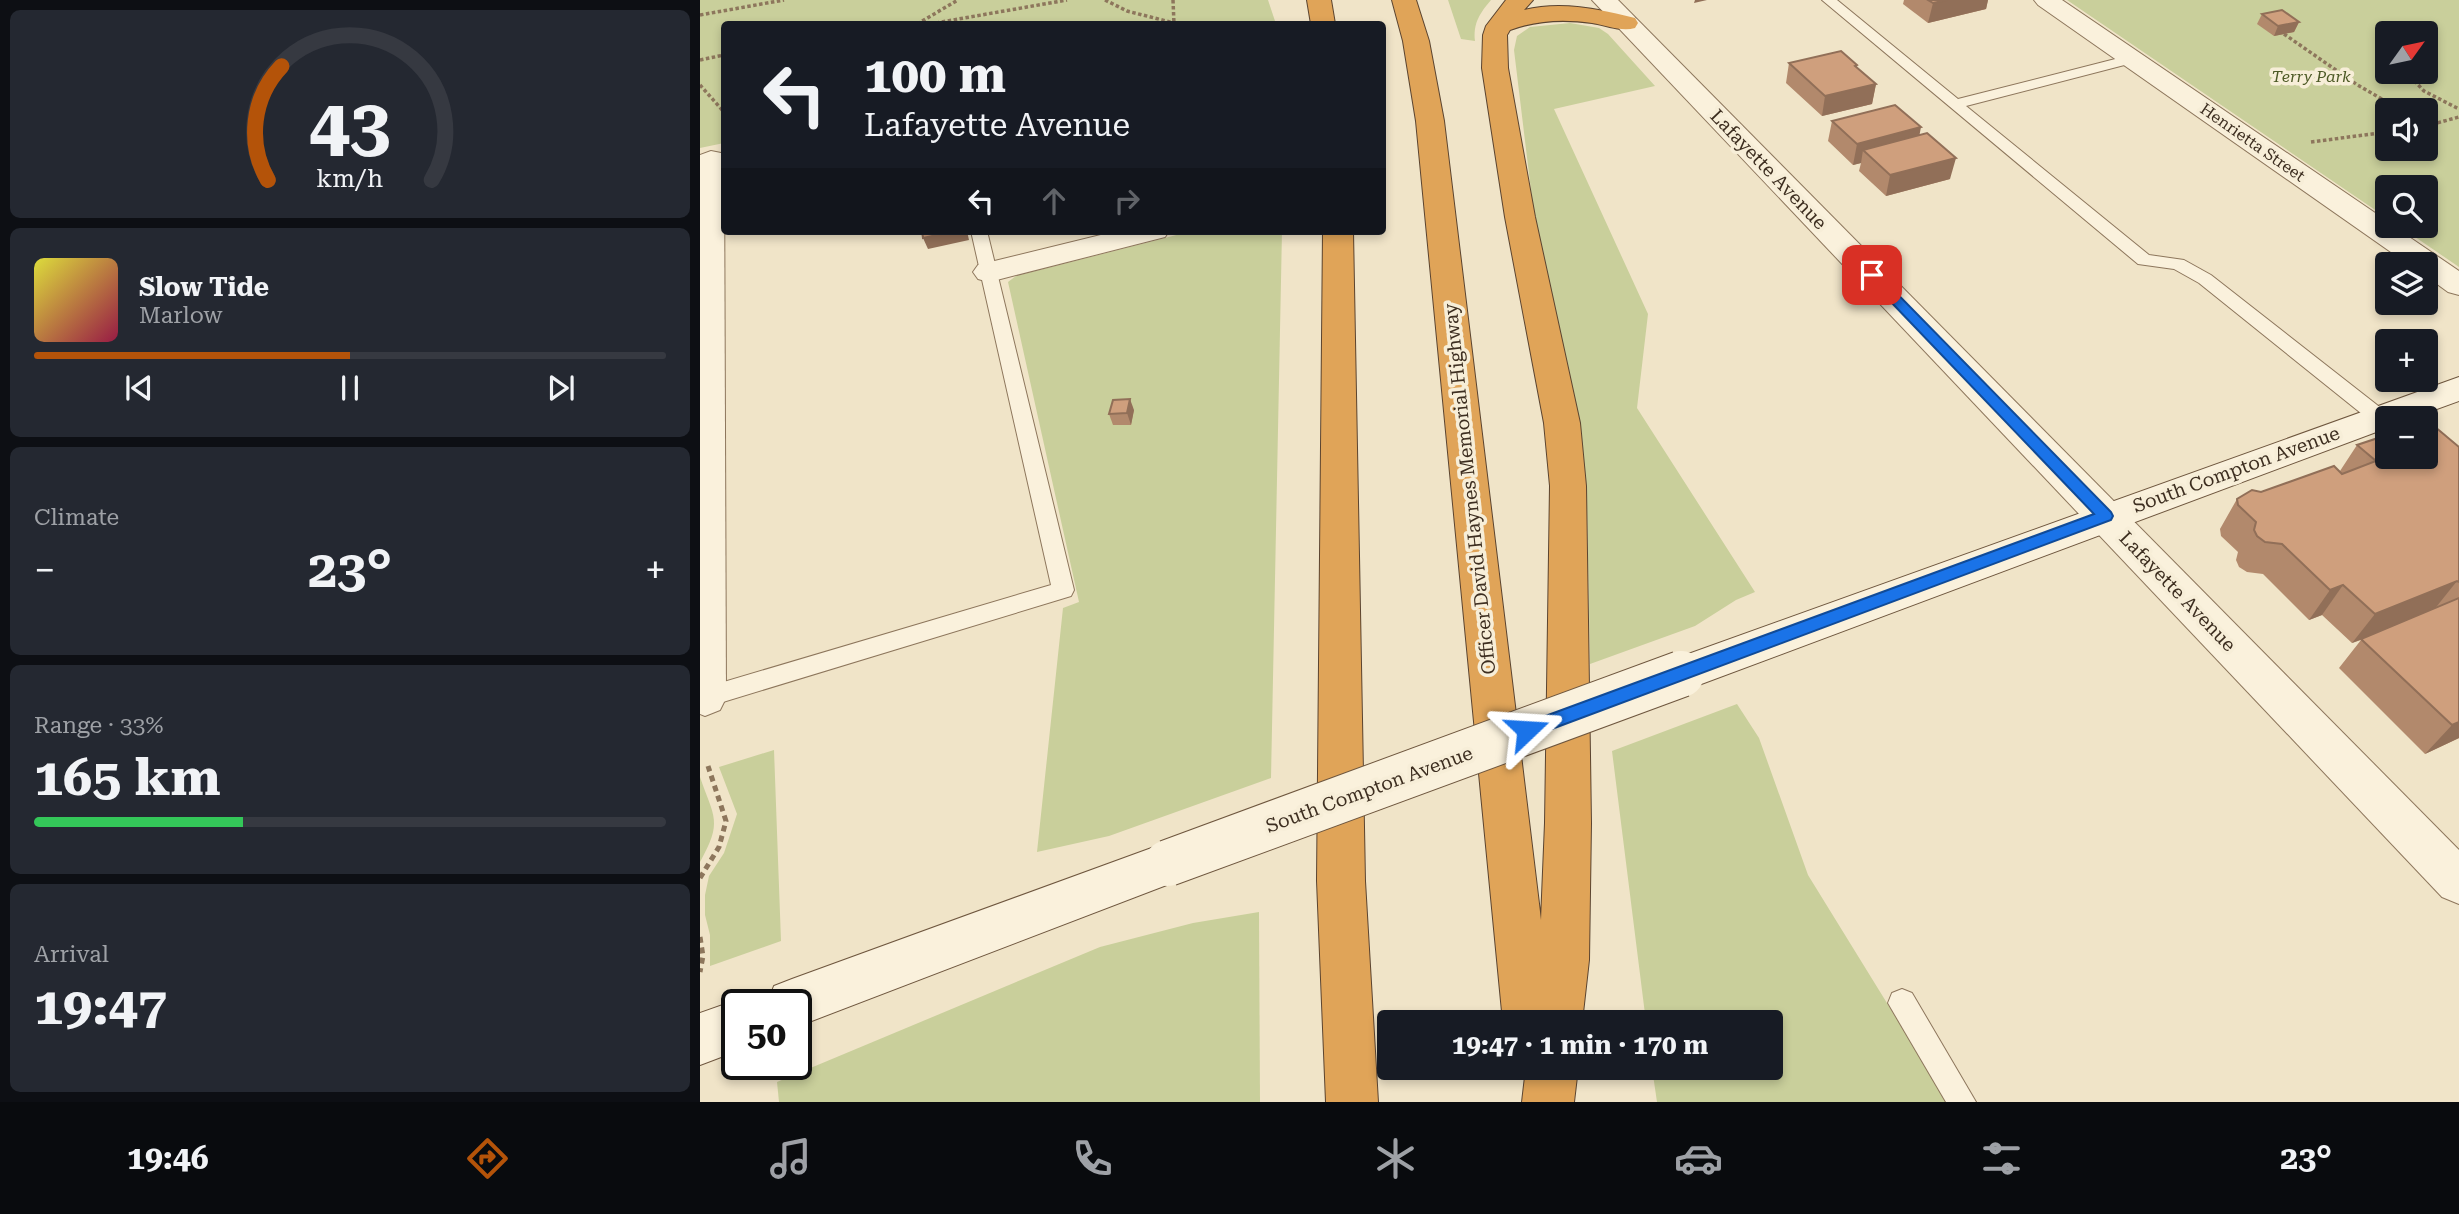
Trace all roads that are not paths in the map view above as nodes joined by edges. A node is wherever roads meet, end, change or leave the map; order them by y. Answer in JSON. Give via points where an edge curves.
{"nodes":[{"id":1,"x":1319,"y":0,"type":"edge"},
{"id":2,"x":1404,"y":0,"type":"edge"},
{"id":3,"x":1604,"y":0,"type":"edge"},
{"id":4,"x":1829,"y":0,"type":"edge"},
{"id":5,"x":2046,"y":0,"type":"edge"},
{"id":6,"x":1509,"y":13,"type":"edge"},
{"id":7,"x":1322,"y":21,"type":"edge"},
{"id":8,"x":1626,"y":23,"type":"junction"},
{"id":9,"x":2132,"y":59,"type":"junction"},
{"id":10,"x":1955,"y":104,"type":"junction"},
{"id":11,"x":712,"y":159,"type":"edge"},
{"id":12,"x":980,"y":235,"type":"edge"},
{"id":13,"x":1138,"y":235,"type":"edge"},
{"id":14,"x":1338,"y":235,"type":"edge"},
{"id":15,"x":989,"y":272,"type":"junction"},
{"id":16,"x":2459,"y":285,"type":"edge"},
{"id":17,"x":705,"y":303,"type":"edge"},
{"id":18,"x":2459,"y":388,"type":"edge"},
{"id":19,"x":2409,"y":406,"type":"edge"},
{"id":20,"x":2375,"y":414,"type":"edge"},
{"id":21,"x":2375,"y":418,"type":"edge"},
{"id":22,"x":704,"y":470,"type":"edge"},
{"id":23,"x":2105,"y":516,"type":"junction"},
{"id":24,"x":703,"y":698,"type":"edge"},
{"id":25,"x":2459,"y":882,"type":"edge"},
{"id":26,"x":812,"y":996,"type":"edge"},
{"id":27,"x":1902,"y":1003,"type":"dead end"},
{"id":28,"x":1527,"y":1010,"type":"edge"},
{"id":29,"x":1558,"y":1010,"type":"edge"},
{"id":30,"x":721,"y":1032,"type":"edge"},
{"id":31,"x":700,"y":1039,"type":"edge"},
{"id":32,"x":1534,"y":1080,"type":"edge"},
{"id":33,"x":1551,"y":1080,"type":"edge"},
{"id":34,"x":1352,"y":1102,"type":"edge"},
{"id":35,"x":1536,"y":1102,"type":"edge"},
{"id":36,"x":1548,"y":1102,"type":"edge"},
{"id":37,"x":1962,"y":1102,"type":"edge"}],
"edges":[{"from":1,"to":7,"type":"highway"},
{"from":2,"to":28,"type":"highway","name":"Officer David Haynes Memorial Highway","via":[[1430,121]]},
{"from":3,"to":8,"type":"street","name":"Lafayette Avenue"},
{"from":4,"to":10,"type":"lane"},
{"from":5,"to":9,"type":"street","name":"Henrietta Street"},
{"from":6,"to":8,"type":"highway","via":[[1520,18],[1555,12]]},
{"from":6,"to":29,"type":"highway","via":[[1493,45],[1495,68],[1562,423],[1568,486],[1568,823]]},
{"from":8,"to":23,"type":"street","name":"Lafayette Avenue"},
{"from":9,"to":10,"type":"lane"},
{"from":9,"to":16,"type":"street","name":"Henrietta Street"},
{"from":10,"to":20,"type":"lane","via":[[2144,260],[2178,264],[2205,279]]},
{"from":11,"to":17,"type":"street"},
{"from":12,"to":15,"type":"lane"},
{"from":13,"to":15,"type":"street"},
{"from":14,"to":34,"type":"highway","via":[[1341,881]]},
{"from":15,"to":24,"type":"lane","via":[[1063,590]]},
{"from":17,"to":22,"type":"street"},
{"from":18,"to":19,"type":"street","name":"South Compton Avenue"},
{"from":21,"to":23,"type":"street","name":"South Compton Avenue"},
{"from":22,"to":24,"type":"street"},
{"from":23,"to":25,"type":"street","name":"Lafayette Avenue"},
{"from":23,"to":26,"type":"street","name":"South Compton Avenue","bridge":true},
{"from":27,"to":37,"type":"lane"},
{"from":30,"to":31,"type":"street"},
{"from":32,"to":35,"type":"highway"},
{"from":33,"to":36,"type":"highway"}]}
